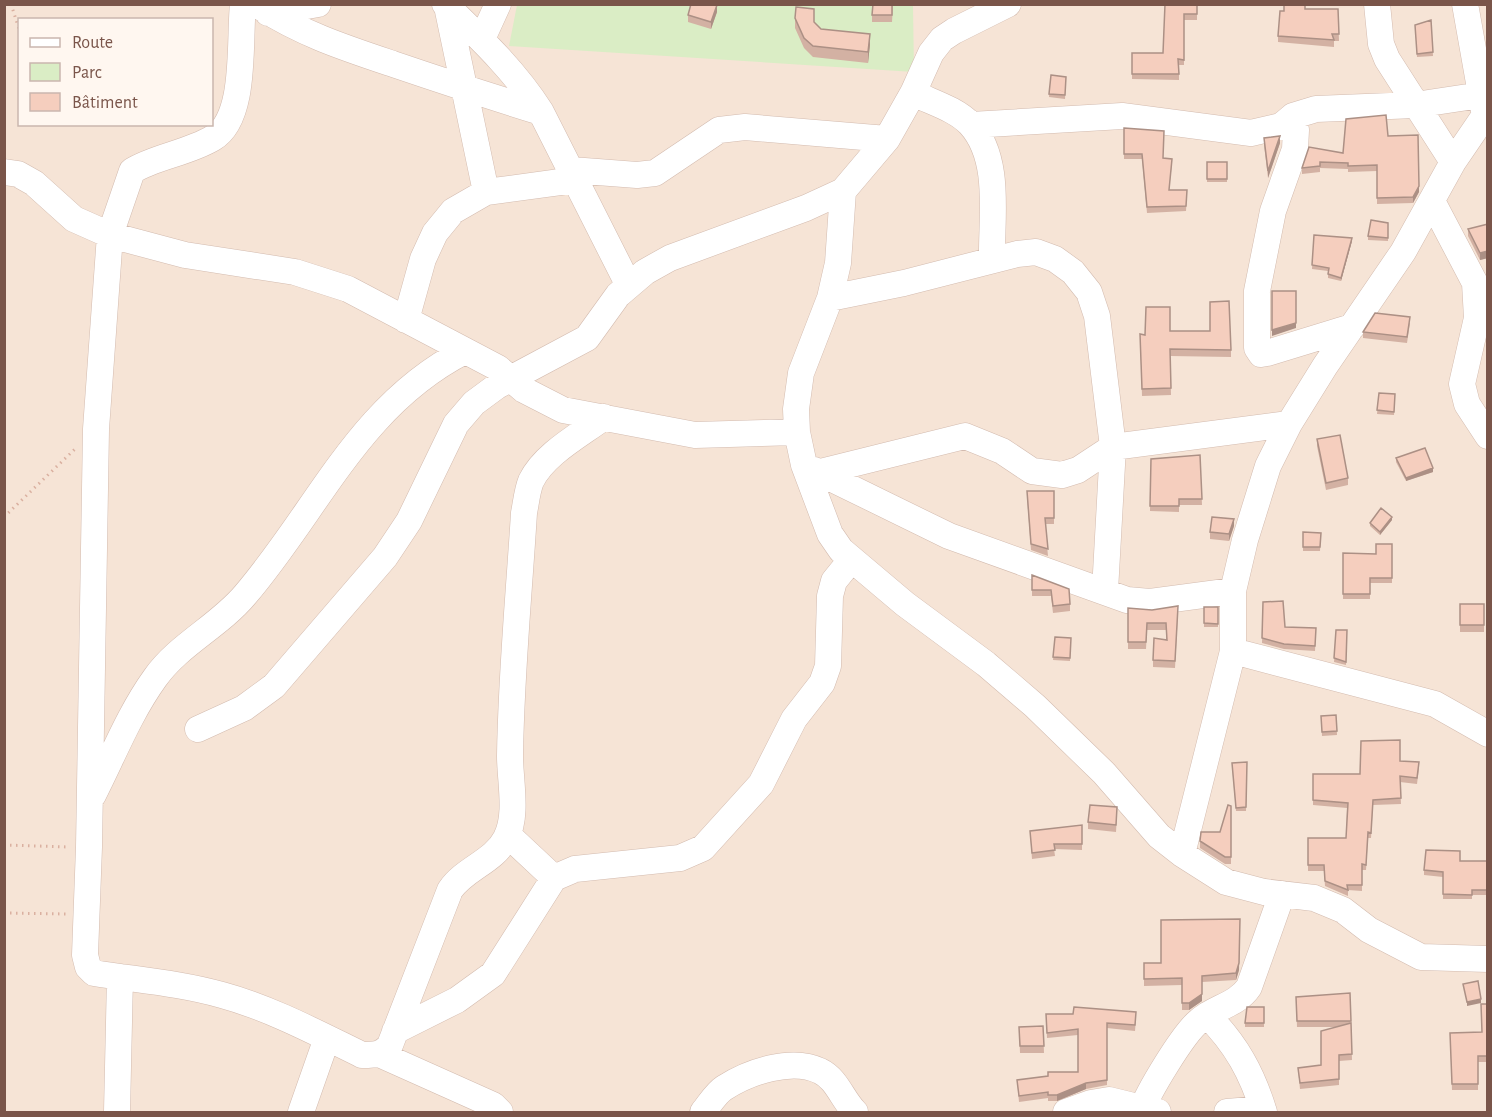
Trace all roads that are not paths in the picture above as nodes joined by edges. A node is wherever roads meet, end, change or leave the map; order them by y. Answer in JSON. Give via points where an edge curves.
{"nodes":[{"id":1,"x":243,"y":4,"type":"edge"},
{"id":2,"x":318,"y":4,"type":"edge"},
{"id":3,"x":498,"y":4,"type":"edge"},
{"id":4,"x":1008,"y":4,"type":"edge"},
{"id":5,"x":1377,"y":4,"type":"edge"},
{"id":6,"x":1465,"y":4,"type":"edge"},
{"id":7,"x":446,"y":5,"type":"edge"},
{"id":8,"x":262,"y":9,"type":"edge"},
{"id":9,"x":482,"y":39,"type":"junction"},
{"id":10,"x":464,"y":89,"type":"junction"},
{"id":11,"x":913,"y":93,"type":"junction"},
{"id":12,"x":1415,"y":105,"type":"junction"},
{"id":13,"x":541,"y":112,"type":"junction"},
{"id":14,"x":1484,"y":113,"type":"edge"},
{"id":15,"x":1293,"y":116,"type":"junction"},
{"id":16,"x":971,"y":125,"type":"junction"},
{"id":17,"x":887,"y":139,"type":"junction"},
{"id":18,"x":1453,"y":162,"type":"junction"},
{"id":19,"x":4,"y":172,"type":"edge"},
{"id":20,"x":573,"y":175,"type":"junction"},
{"id":21,"x":843,"y":191,"type":"junction"},
{"id":22,"x":486,"y":192,"type":"junction"},
{"id":23,"x":1432,"y":201,"type":"junction"},
{"id":24,"x":110,"y":235,"type":"junction"},
{"id":25,"x":992,"y":260,"type":"junction"},
{"id":26,"x":628,"y":284,"type":"junction"},
{"id":27,"x":831,"y":298,"type":"junction"},
{"id":28,"x":406,"y":320,"type":"junction"},
{"id":29,"x":1352,"y":327,"type":"junction"},
{"id":30,"x":465,"y":351,"type":"junction"},
{"id":31,"x":511,"y":379,"type":"junction"},
{"id":32,"x":604,"y":417,"type":"junction"},
{"id":33,"x":1289,"y":424,"type":"junction"},
{"id":34,"x":797,"y":432,"type":"junction"},
{"id":35,"x":1488,"y":436,"type":"edge"},
{"id":36,"x":1113,"y":447,"type":"junction"},
{"id":37,"x":812,"y":469,"type":"junction"},
{"id":38,"x":851,"y":560,"type":"junction"},
{"id":39,"x":1105,"y":591,"type":"junction"},
{"id":40,"x":1233,"y":591,"type":"junction"},
{"id":41,"x":1233,"y":651,"type":"junction"},
{"id":42,"x":198,"y":729,"type":"dead end"},
{"id":43,"x":1488,"y":734,"type":"edge"},
{"id":44,"x":90,"y":800,"type":"junction"},
{"id":45,"x":508,"y":835,"type":"junction"},
{"id":46,"x":1182,"y":854,"type":"junction"},
{"id":47,"x":554,"y":878,"type":"junction"},
{"id":48,"x":1282,"y":894,"type":"junction"},
{"id":49,"x":1488,"y":959,"type":"edge"},
{"id":50,"x":120,"y":977,"type":"junction"},
{"id":51,"x":1207,"y":1015,"type":"junction"},
{"id":52,"x":395,"y":1031,"type":"junction"},
{"id":53,"x":327,"y":1038,"type":"junction"},
{"id":54,"x":379,"y":1054,"type":"junction"},
{"id":55,"x":1263,"y":1111,"type":"edge"},
{"id":56,"x":1147,"y":1112,"type":"edge"},
{"id":57,"x":117,"y":1113,"type":"edge"},
{"id":58,"x":301,"y":1113,"type":"edge"},
{"id":59,"x":500,"y":1113,"type":"edge"},
{"id":60,"x":703,"y":1113,"type":"edge"},
{"id":61,"x":855,"y":1113,"type":"edge"},
{"id":62,"x":1066,"y":1113,"type":"edge"},
{"id":63,"x":1227,"y":1113,"type":"edge"}],
"edges":[{"from":1,"to":24,"type":"street","via":[[236,101],[229,122],[213,138],[132,171]]},
{"from":2,"to":8,"type":"street"},
{"from":3,"to":9,"type":"street"},
{"from":4,"to":11,"type":"street","via":[[942,39],[931,52]]},
{"from":5,"to":12,"type":"street","via":[[1381,44]]},
{"from":6,"to":14,"type":"street"},
{"from":7,"to":9,"type":"street"},
{"from":7,"to":10,"type":"street"},
{"from":8,"to":10,"type":"street","via":[[323,41]]},
{"from":9,"to":13,"type":"street"},
{"from":10,"to":13,"type":"street"},
{"from":10,"to":22,"type":"street"},
{"from":11,"to":16,"type":"street"},
{"from":11,"to":17,"type":"street"},
{"from":12,"to":14,"type":"street"},
{"from":12,"to":15,"type":"street","via":[[1316,109]]},
{"from":12,"to":18,"type":"street"},
{"from":13,"to":20,"type":"street"},
{"from":14,"to":18,"type":"street"},
{"from":15,"to":16,"type":"street","via":[[1281,126],[1251,133],[1122,116]]},
{"from":15,"to":29,"type":"street","via":[[1295,149],[1273,211],[1257,291],[1257,348],[1261,354],[1267,353]]},
{"from":16,"to":25,"type":"street","via":[[988,159],[991,177]]},
{"from":17,"to":20,"type":"street","via":[[744,127],[719,130],[655,173]]},
{"from":17,"to":21,"type":"street"},
{"from":18,"to":23,"type":"street"},
{"from":19,"to":24,"type":"street","via":[[34,183],[74,219]]},
{"from":20,"to":22,"type":"street"},
{"from":20,"to":26,"type":"street"},
{"from":21,"to":26,"type":"street","via":[[670,258]]},
{"from":21,"to":27,"type":"street","via":[[838,263]]},
{"from":22,"to":28,"type":"street","via":[[453,211],[435,233],[423,259]]},
{"from":23,"to":29,"type":"street"},
{"from":23,"to":35,"type":"street","via":[[1475,283],[1477,318],[1461,384],[1467,404]]},
{"from":24,"to":28,"type":"street","via":[[185,255],[327,280]]},
{"from":24,"to":44,"type":"street","via":[[96,429]]},
{"from":25,"to":27,"type":"street"},
{"from":25,"to":36,"type":"street","via":[[1036,252],[1074,272],[1089,292],[1097,316]]},
{"from":26,"to":31,"type":"street","via":[[587,338]]},
{"from":27,"to":34,"type":"street","via":[[801,373]]},
{"from":28,"to":30,"type":"street"},
{"from":29,"to":33,"type":"street"},
{"from":30,"to":31,"type":"street"},
{"from":30,"to":44,"type":"street","via":[[440,364],[391,405],[343,457],[244,597],[155,677]]},
{"from":31,"to":32,"type":"street","via":[[548,405]]},
{"from":31,"to":42,"type":"street","via":[[474,403],[456,424],[409,521],[385,557],[274,686],[244,708]]},
{"from":32,"to":34,"type":"street","via":[[695,435]]},
{"from":32,"to":45,"type":"street","via":[[550,458],[530,484],[524,513]]},
{"from":33,"to":36,"type":"street"},
{"from":33,"to":40,"type":"street","via":[[1268,466]]},
{"from":34,"to":37,"type":"street"},
{"from":36,"to":37,"type":"street","via":[[1078,470],[1051,475],[1032,471],[1002,451],[965,436]]},
{"from":36,"to":39,"type":"street"},
{"from":37,"to":38,"type":"street","via":[[830,534]]},
{"from":37,"to":39,"type":"street","via":[[949,536]]},
{"from":38,"to":46,"type":"street","via":[[1035,706],[1104,773],[1159,836]]},
{"from":38,"to":47,"type":"street","via":[[834,581],[830,596],[828,666],[822,683],[794,719],[761,784],[704,848],[680,858],[575,869]]},
{"from":39,"to":40,"type":"street","via":[[1127,600],[1149,602]]},
{"from":40,"to":41,"type":"street"},
{"from":41,"to":43,"type":"street","via":[[1435,704]]},
{"from":41,"to":46,"type":"street"},
{"from":44,"to":50,"type":"street","via":[[85,956],[94,972]]},
{"from":45,"to":47,"type":"street"},
{"from":45,"to":52,"type":"street","via":[[500,849],[459,877],[450,890]]},
{"from":46,"to":48,"type":"street","via":[[1226,882]]},
{"from":47,"to":52,"type":"street","via":[[493,974],[457,1000]]},
{"from":48,"to":49,"type":"street","via":[[1314,898],[1343,909],[1369,930],[1421,957]]},
{"from":48,"to":51,"type":"street","via":[[1250,987],[1238,999]]},
{"from":50,"to":53,"type":"street","via":[[224,995]]},
{"from":50,"to":57,"type":"street"},
{"from":51,"to":55,"type":"street","via":[[1241,1055]]},
{"from":51,"to":56,"type":"street","via":[[1189,1029]]},
{"from":52,"to":54,"type":"street","via":[[390,1045]]},
{"from":53,"to":54,"type":"street","via":[[362,1055]]},
{"from":53,"to":58,"type":"street"},
{"from":54,"to":59,"type":"street","via":[[493,1105]]},
{"from":55,"to":63,"type":"street"},
{"from":56,"to":62,"type":"street","via":[[1110,1100]]},
{"from":60,"to":61,"type":"street","via":[[722,1088],[776,1066],[795,1063],[820,1071],[834,1082]]}]}
